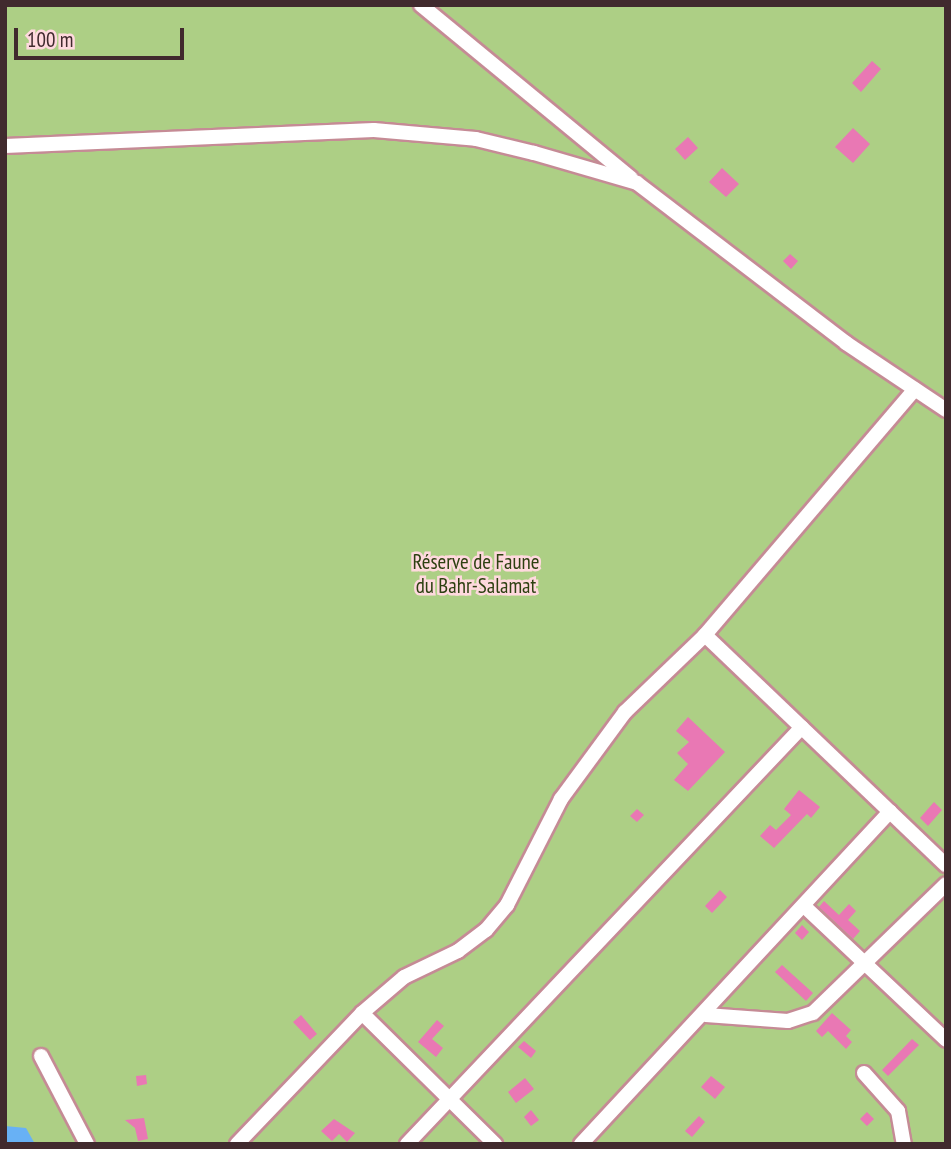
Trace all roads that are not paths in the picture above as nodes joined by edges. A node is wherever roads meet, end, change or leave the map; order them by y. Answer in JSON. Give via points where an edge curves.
{"nodes":[{"id":1,"x":421,"y":5,"type":"edge"},
{"id":2,"x":5,"y":146,"type":"edge"},
{"id":3,"x":637,"y":183,"type":"junction"},
{"id":4,"x":915,"y":389,"type":"junction"},
{"id":5,"x":946,"y":410,"type":"edge"},
{"id":6,"x":705,"y":635,"type":"junction"},
{"id":7,"x":802,"y":727,"type":"junction"},
{"id":8,"x":890,"y":811,"type":"junction"},
{"id":9,"x":946,"y":864,"type":"edge"},
{"id":10,"x":946,"y":884,"type":"edge"},
{"id":11,"x":804,"y":906,"type":"junction"},
{"id":12,"x":867,"y":964,"type":"junction"},
{"id":13,"x":362,"y":1013,"type":"junction"},
{"id":14,"x":706,"y":1015,"type":"junction"},
{"id":15,"x":946,"y":1040,"type":"edge"},
{"id":16,"x":41,"y":1056,"type":"dead end"},
{"id":17,"x":864,"y":1073,"type":"dead end"},
{"id":18,"x":448,"y":1099,"type":"junction"},
{"id":19,"x":87,"y":1144,"type":"edge"},
{"id":20,"x":237,"y":1144,"type":"edge"},
{"id":21,"x":407,"y":1144,"type":"edge"},
{"id":22,"x":495,"y":1144,"type":"edge"},
{"id":23,"x":581,"y":1144,"type":"edge"},
{"id":24,"x":904,"y":1144,"type":"edge"}],
"edges":[{"from":1,"to":3,"type":"street"},
{"from":2,"to":3,"type":"street","via":[[374,130],[476,139]]},
{"from":3,"to":4,"type":"street","via":[[846,343]]},
{"from":4,"to":5,"type":"street"},
{"from":4,"to":6,"type":"street"},
{"from":6,"to":7,"type":"street"},
{"from":6,"to":13,"type":"street","via":[[625,712],[561,799],[507,905],[486,930],[458,951],[404,977]]},
{"from":7,"to":8,"type":"street"},
{"from":7,"to":18,"type":"street"},
{"from":8,"to":9,"type":"street"},
{"from":8,"to":11,"type":"street"},
{"from":10,"to":12,"type":"street"},
{"from":11,"to":12,"type":"street"},
{"from":11,"to":14,"type":"street"},
{"from":12,"to":14,"type":"street","via":[[800,1020]]},
{"from":12,"to":15,"type":"street"},
{"from":13,"to":18,"type":"street"},
{"from":13,"to":20,"type":"street"},
{"from":14,"to":23,"type":"street"},
{"from":16,"to":19,"type":"street"},
{"from":17,"to":24,"type":"street","via":[[898,1111]]},
{"from":18,"to":21,"type":"street"},
{"from":18,"to":22,"type":"street"}]}
